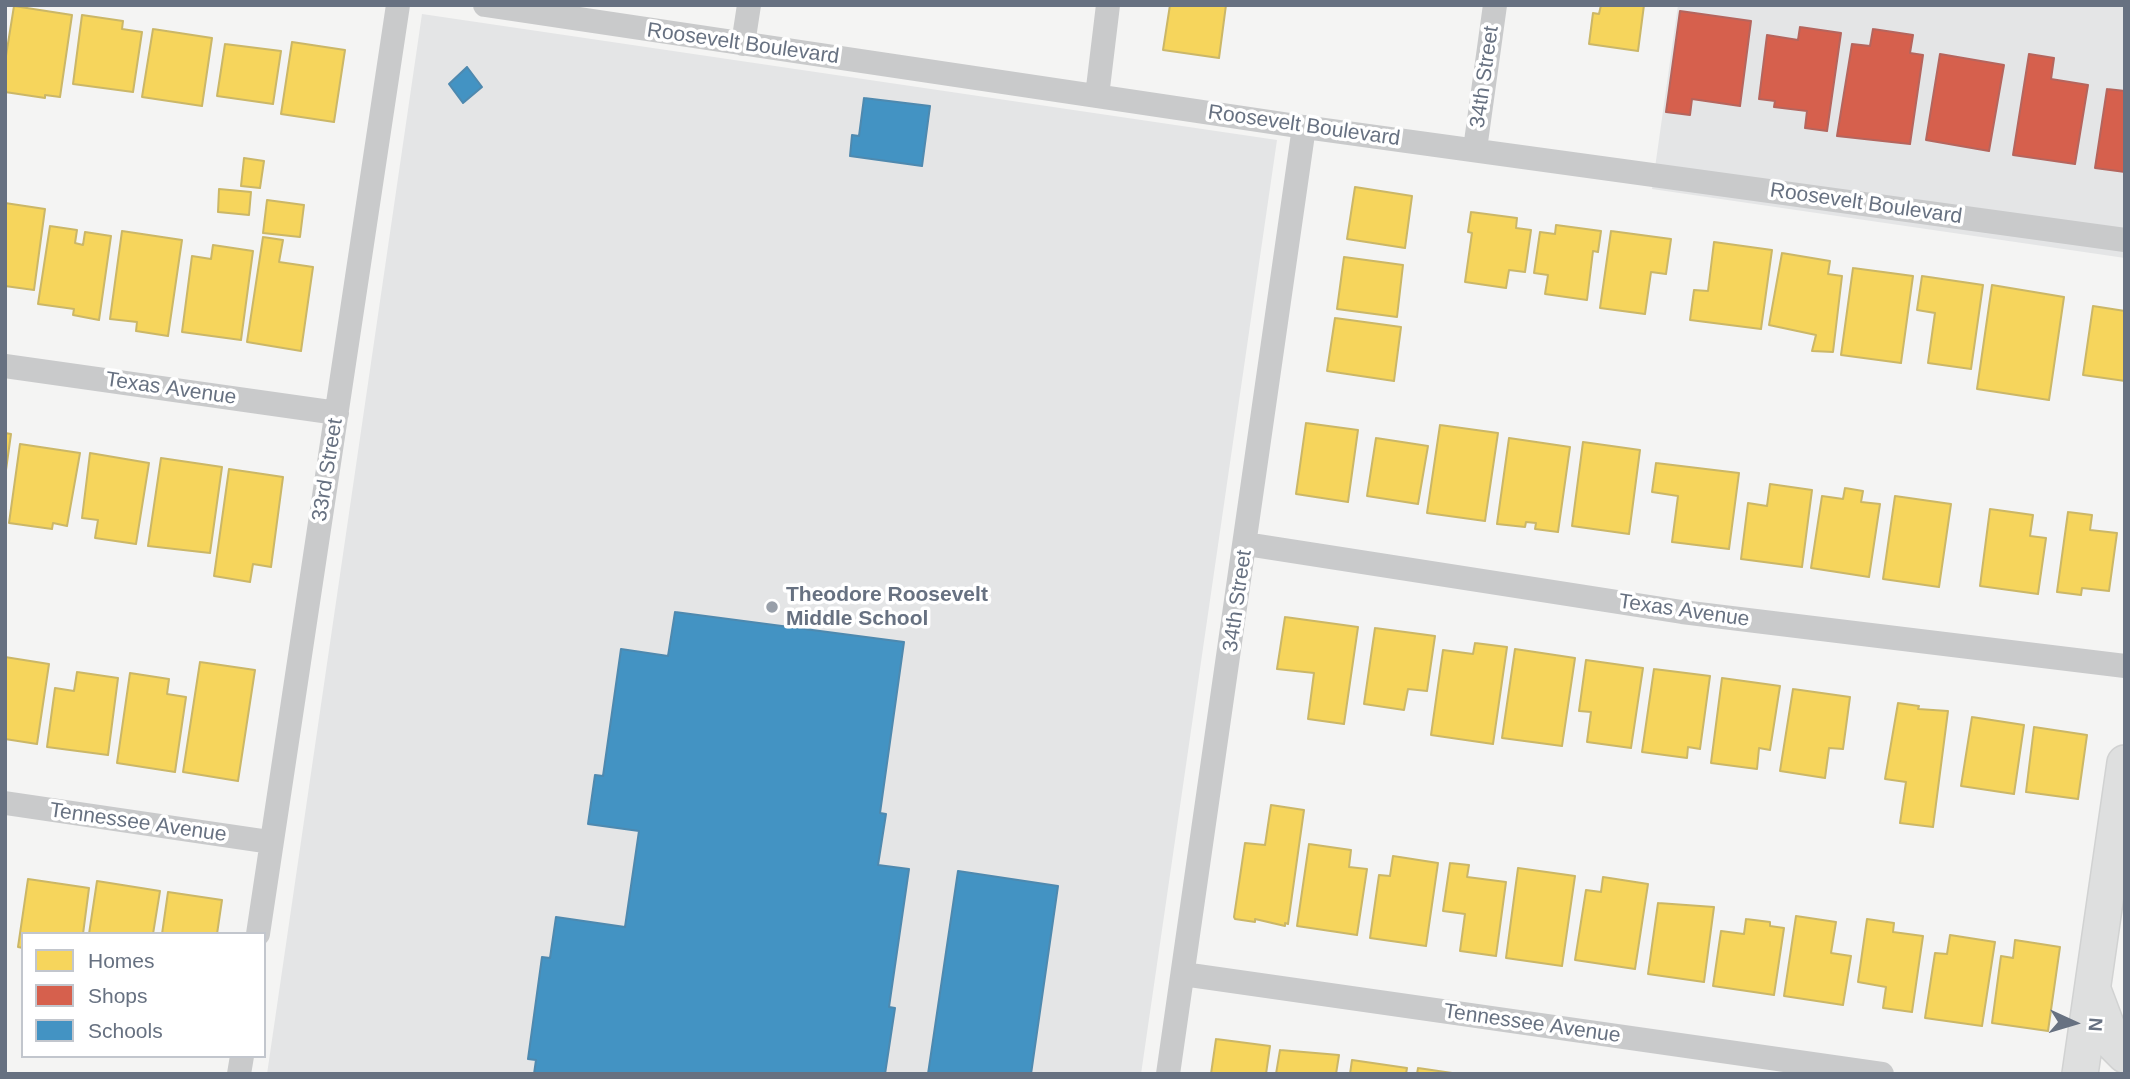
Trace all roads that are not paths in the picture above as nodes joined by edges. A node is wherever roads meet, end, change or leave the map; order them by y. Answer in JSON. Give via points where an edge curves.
{"nodes":[{"id":1,"x":398,"y":5,"type":"edge"},
{"id":2,"x":485,"y":5,"type":"edge"},
{"id":3,"x":749,"y":5,"type":"edge"},
{"id":4,"x":1108,"y":5,"type":"edge"},
{"id":5,"x":1495,"y":5,"type":"edge"},
{"id":6,"x":743,"y":44,"type":"junction"},
{"id":7,"x":1097,"y":96,"type":"junction"},
{"id":8,"x":1304,"y":127,"type":"junction"},
{"id":9,"x":1475,"y":149,"type":"junction"},
{"id":10,"x":2125,"y":240,"type":"edge"},
{"id":11,"x":5,"y":366,"type":"edge"},
{"id":12,"x":337,"y":413,"type":"junction"},
{"id":13,"x":1246,"y":544,"type":"junction"},
{"id":14,"x":2125,"y":666,"type":"edge"},
{"id":15,"x":2125,"y":763,"type":"edge"},
{"id":16,"x":5,"y":803,"type":"edge"},
{"id":17,"x":270,"y":842,"type":"junction"},
{"id":18,"x":258,"y":932,"type":"edge"},
{"id":19,"x":1183,"y":974,"type":"junction"},
{"id":20,"x":2092,"y":987,"type":"junction"},
{"id":21,"x":2125,"y":1055,"type":"edge"},
{"id":22,"x":1168,"y":1074,"type":"edge"},
{"id":23,"x":1882,"y":1074,"type":"edge"},
{"id":24,"x":2080,"y":1074,"type":"edge"}],
"edges":[{"from":1,"to":12,"type":"street","name":"33rd Street"},
{"from":2,"to":6,"type":"street","name":"Roosevelt Boulevard"},
{"from":3,"to":6,"type":"street"},
{"from":4,"to":7,"type":"street"},
{"from":5,"to":9,"type":"street","name":"34th Street"},
{"from":6,"to":7,"type":"street","name":"Roosevelt Boulevard"},
{"from":7,"to":8,"type":"street","name":"Roosevelt Boulevard"},
{"from":8,"to":9,"type":"street","name":"Roosevelt Boulevard"},
{"from":8,"to":13,"type":"street","name":"34th Street"},
{"from":9,"to":10,"type":"street","name":"Roosevelt Boulevard"},
{"from":11,"to":12,"type":"street","name":"Texas Avenue"},
{"from":12,"to":17,"type":"street","name":"33rd Street"},
{"from":13,"to":14,"type":"street","name":"Texas Avenue","via":[[1682,612]]},
{"from":13,"to":19,"type":"street","name":"34th Street"},
{"from":15,"to":20,"type":"main road"},
{"from":16,"to":17,"type":"street","name":"Tennessee Avenue"},
{"from":17,"to":18,"type":"street","name":"33rd Street"},
{"from":19,"to":22,"type":"street","name":"34th Street"},
{"from":19,"to":23,"type":"street","name":"Tennessee Avenue"},
{"from":20,"to":21,"type":"main road","via":[[2113,1042]]},
{"from":20,"to":24,"type":"main road"}]}
